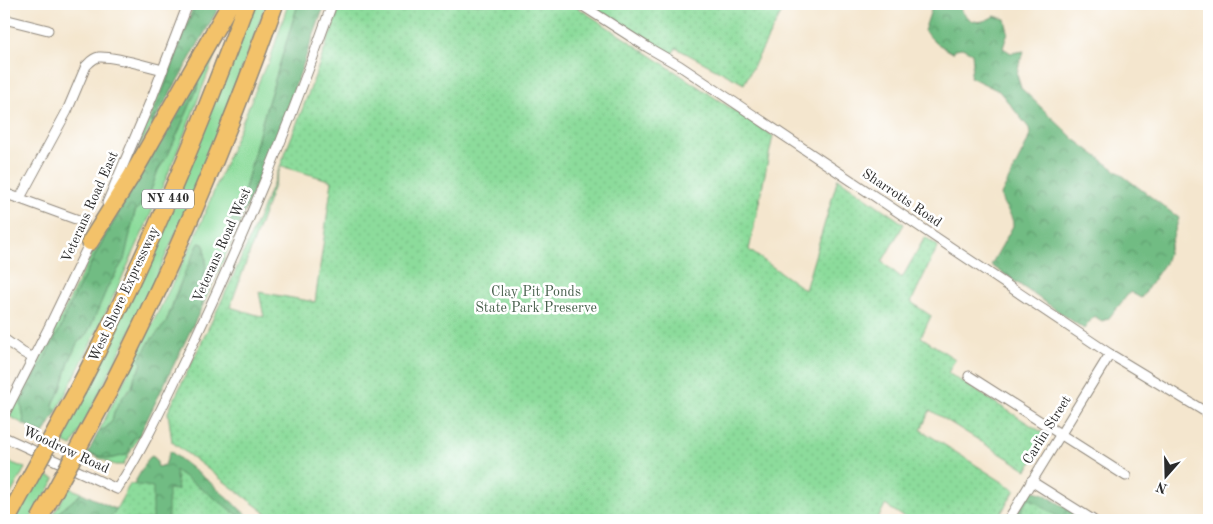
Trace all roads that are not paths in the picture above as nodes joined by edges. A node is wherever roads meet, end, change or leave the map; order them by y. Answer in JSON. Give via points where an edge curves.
{"nodes":[{"id":1,"x":188,"y":4,"type":"edge"},
{"id":2,"x":230,"y":4,"type":"edge"},
{"id":3,"x":246,"y":4,"type":"edge"},
{"id":4,"x":275,"y":4,"type":"edge"},
{"id":5,"x":282,"y":4,"type":"edge"},
{"id":6,"x":332,"y":4,"type":"edge"},
{"id":7,"x":580,"y":4,"type":"edge"},
{"id":8,"x":5,"y":23,"type":"edge"},
{"id":9,"x":48,"y":30,"type":"dead end"},
{"id":10,"x":255,"y":58,"type":"junction"},
{"id":11,"x":163,"y":70,"type":"junction"},
{"id":12,"x":4,"y":193,"type":"edge"},
{"id":13,"x":20,"y":198,"type":"junction"},
{"id":14,"x":84,"y":222,"type":"dead end"},
{"id":15,"x":90,"y":242,"type":"junction"},
{"id":16,"x":4,"y":339,"type":"edge"},
{"id":17,"x":1110,"y":354,"type":"junction"},
{"id":18,"x":34,"y":358,"type":"junction"},
{"id":19,"x":969,"y":376,"type":"dead end"},
{"id":20,"x":1209,"y":414,"type":"edge"},
{"id":21,"x":4,"y":415,"type":"edge"},
{"id":22,"x":1060,"y":434,"type":"junction"},
{"id":23,"x":4,"y":437,"type":"edge"},
{"id":24,"x":1126,"y":476,"type":"dead end"},
{"id":25,"x":1031,"y":481,"type":"junction"},
{"id":26,"x":117,"y":489,"type":"joint"},
{"id":27,"x":7,"y":520,"type":"edge"},
{"id":28,"x":39,"y":520,"type":"edge"},
{"id":29,"x":1008,"y":520,"type":"edge"},
{"id":30,"x":1093,"y":520,"type":"edge"}],
"edges":[{"from":1,"to":11,"type":"street","name":"Veterans Road East"},
{"from":2,"to":15,"type":"highway"},
{"from":3,"to":27,"type":"highway","name":"West Shore Expressway","number":"NY 440","bridge":true,"via":[[166,205],[120,306]]},
{"from":4,"to":10,"type":"highway","name":"West Shore Expressway","number":"NY 440"},
{"from":5,"to":10,"type":"highway"},
{"from":6,"to":26,"type":"street","name":"Veterans Road West","via":[[238,245],[167,395]]},
{"from":7,"to":17,"type":"street","name":"Sharrotts Road","via":[[680,66]]},
{"from":8,"to":9,"type":"street"},
{"from":10,"to":28,"type":"highway","name":"West Shore Expressway","number":"NY 440","bridge":true,"via":[[182,237],[108,393]]},
{"from":11,"to":13,"type":"street","via":[[110,58],[91,60],[56,134]]},
{"from":11,"to":15,"type":"street","name":"Veterans Road East"},
{"from":12,"to":13,"type":"street"},
{"from":13,"to":14,"type":"street"},
{"from":15,"to":18,"type":"street","name":"Veterans Road East"},
{"from":16,"to":18,"type":"street"},
{"from":17,"to":20,"type":"street","name":"Sharrotts Road"},
{"from":17,"to":22,"type":"street","name":"Carlin Street"},
{"from":18,"to":21,"type":"street","name":"Veterans Road East"},
{"from":19,"to":22,"type":"street"},
{"from":22,"to":24,"type":"street"},
{"from":22,"to":25,"type":"street","name":"Carlin Street"},
{"from":23,"to":26,"type":"street","name":"Woodrow Road"},
{"from":25,"to":29,"type":"street","name":"Carlin Street"},
{"from":25,"to":30,"type":"street"}]}
